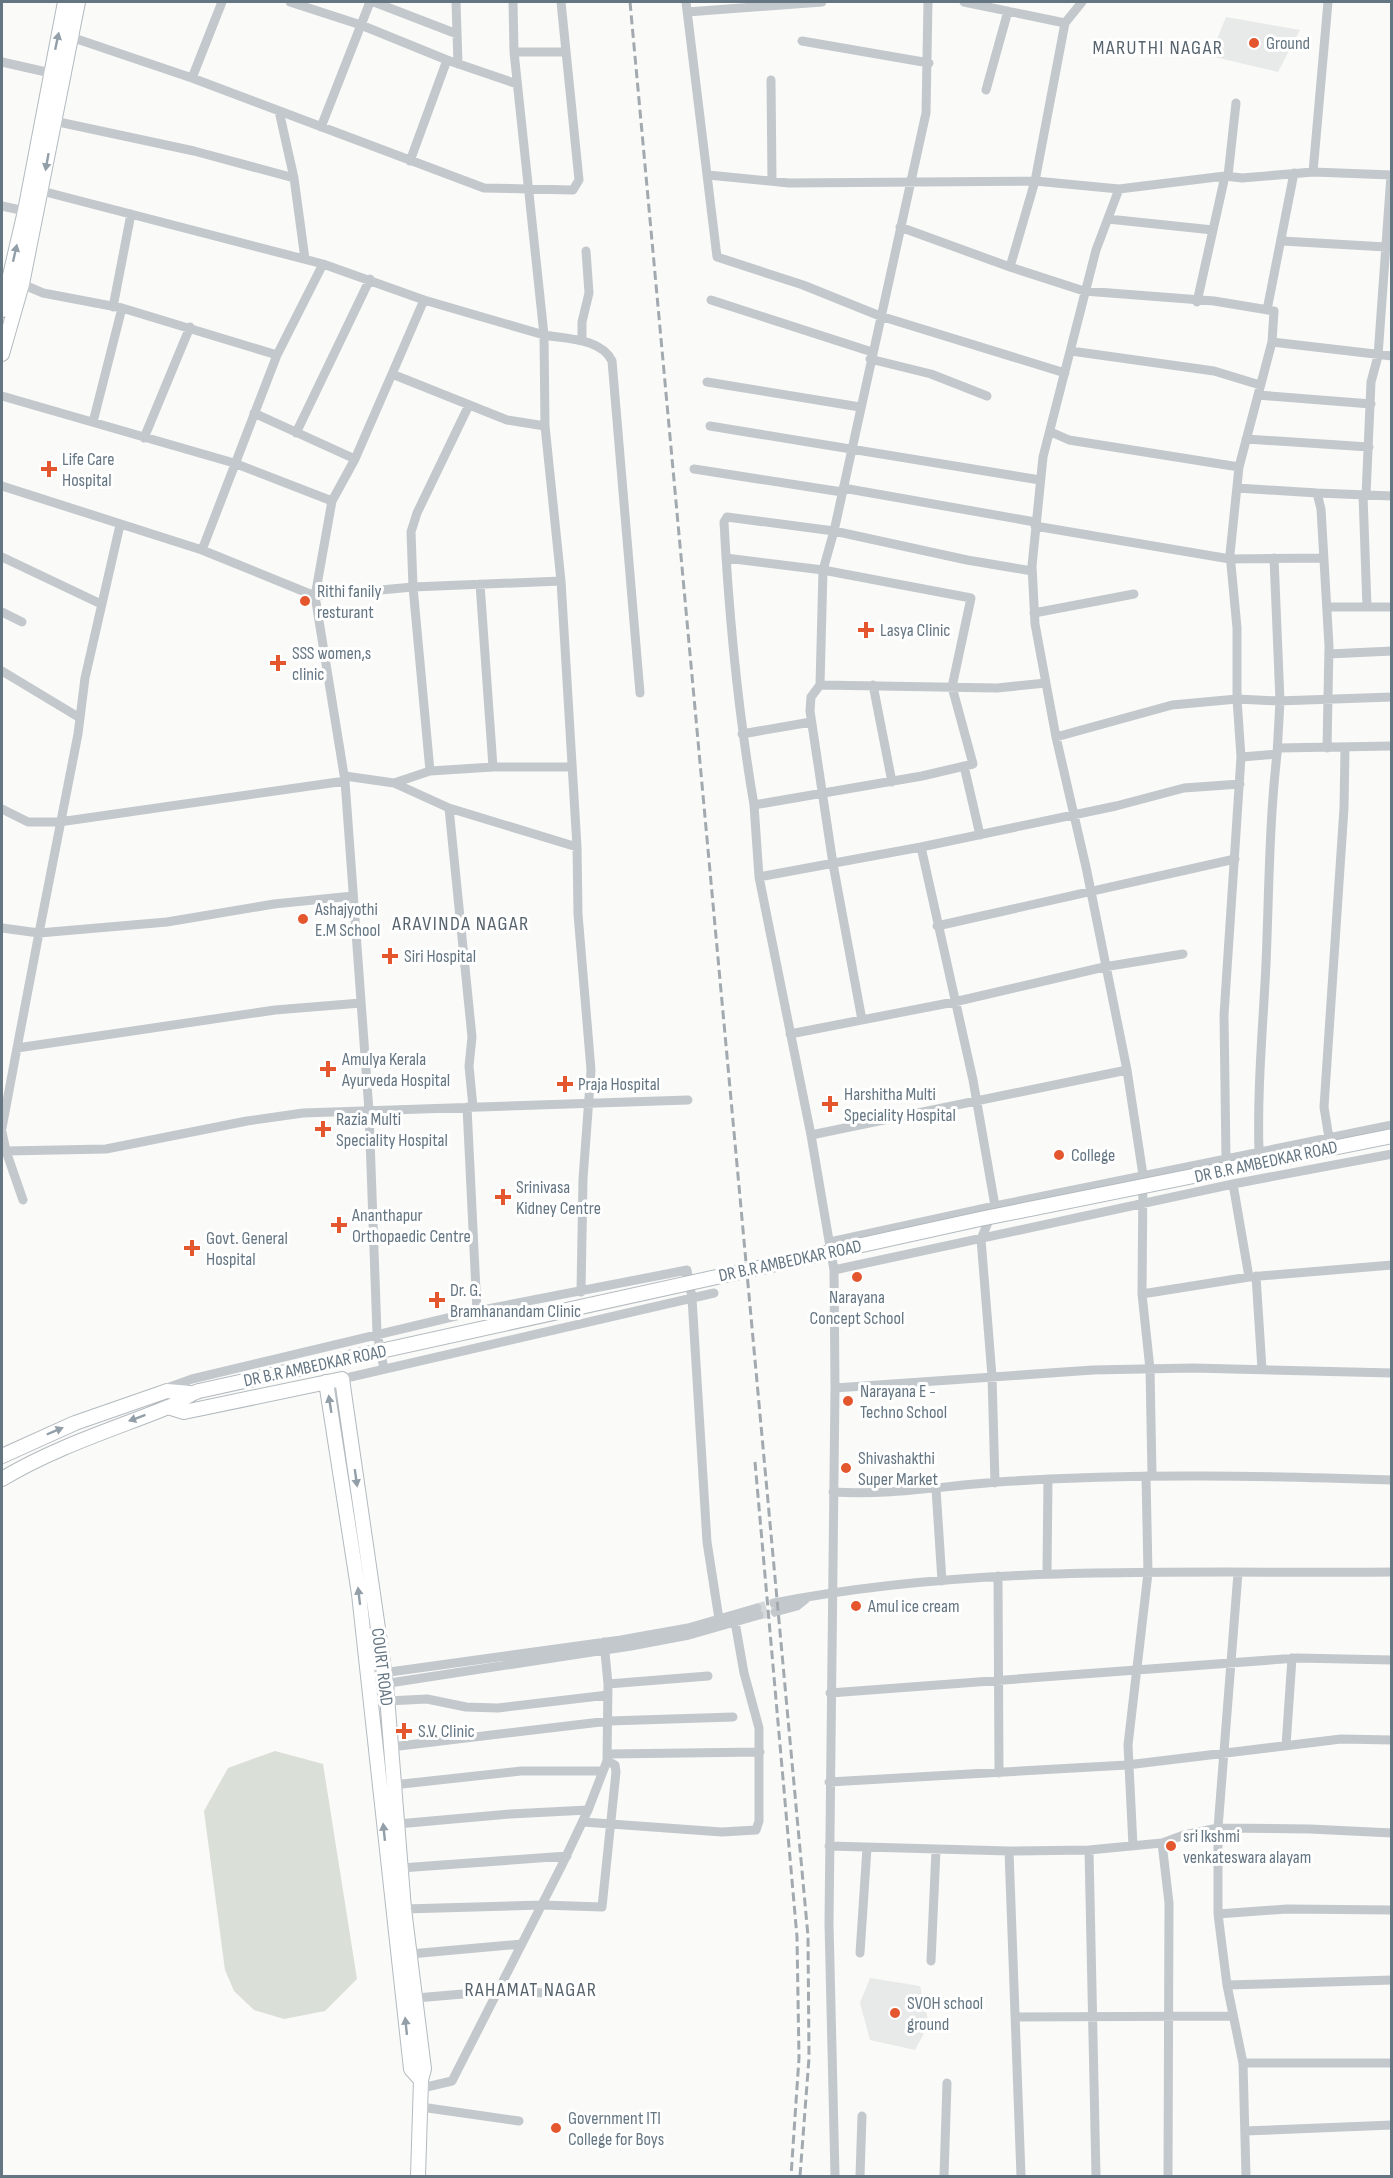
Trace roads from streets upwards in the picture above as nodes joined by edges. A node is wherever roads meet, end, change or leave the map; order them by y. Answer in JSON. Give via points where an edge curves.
{"nodes":[{"id":1,"x":65,"y":2,"type":"edge"},
{"id":2,"x":78,"y":2,"type":"edge"},
{"id":3,"x":222,"y":2,"type":"edge"},
{"id":4,"x":290,"y":2,"type":"edge"},
{"id":5,"x":328,"y":2,"type":"edge"},
{"id":6,"x":372,"y":2,"type":"edge"},
{"id":7,"x":456,"y":2,"type":"edge"},
{"id":8,"x":513,"y":2,"type":"edge"},
{"id":9,"x":561,"y":2,"type":"edge"},
{"id":10,"x":686,"y":2,"type":"edge"},
{"id":11,"x":822,"y":2,"type":"edge"},
{"id":12,"x":928,"y":2,"type":"edge"},
{"id":13,"x":964,"y":2,"type":"edge"},
{"id":14,"x":1082,"y":2,"type":"edge"},
{"id":15,"x":1328,"y":2,"type":"edge"},
{"id":16,"x":766,"y":4,"type":"edge"},
{"id":17,"x":1008,"y":11,"type":"junction"},
{"id":18,"x":687,"y":12,"type":"junction"},
{"id":19,"x":324,"y":13,"type":"junction"},
{"id":20,"x":1065,"y":23,"type":"junction"},
{"id":21,"x":361,"y":25,"type":"junction"},
{"id":22,"x":457,"y":34,"type":"junction"},
{"id":23,"x":71,"y":37,"type":"junction"},
{"id":24,"x":802,"y":41,"type":"dead end"},
{"id":25,"x":514,"y":52,"type":"junction"},
{"id":26,"x":566,"y":52,"type":"junction"},
{"id":27,"x":447,"y":60,"type":"junction"},
{"id":28,"x":2,"y":63,"type":"edge"},
{"id":29,"x":929,"y":63,"type":"junction"},
{"id":30,"x":458,"y":64,"type":"junction"},
{"id":31,"x":56,"y":75,"type":"junction"},
{"id":32,"x":192,"y":78,"type":"junction"},
{"id":33,"x":771,"y":80,"type":"dead end"},
{"id":34,"x":517,"y":84,"type":"junction"},
{"id":35,"x":986,"y":90,"type":"dead end"},
{"id":36,"x":1236,"y":103,"type":"dead end"},
{"id":37,"x":279,"y":111,"type":"junction"},
{"id":38,"x":54,"y":121,"type":"junction"},
{"id":39,"x":321,"y":128,"type":"junction"},
{"id":40,"x":410,"y":161,"type":"junction"},
{"id":41,"x":1313,"y":172,"type":"junction"},
{"id":42,"x":1294,"y":173,"type":"junction"},
{"id":43,"x":708,"y":175,"type":"junction"},
{"id":44,"x":1391,"y":175,"type":"edge"},
{"id":45,"x":1226,"y":176,"type":"junction"},
{"id":46,"x":294,"y":178,"type":"junction"},
{"id":47,"x":1035,"y":181,"type":"junction"},
{"id":48,"x":772,"y":182,"type":"junction"},
{"id":49,"x":910,"y":183,"type":"junction"},
{"id":50,"x":35,"y":189,"type":"junction"},
{"id":51,"x":1119,"y":189,"type":"junction"},
{"id":52,"x":528,"y":190,"type":"junction"},
{"id":53,"x":2,"y":206,"type":"edge"},
{"id":54,"x":25,"y":211,"type":"junction"},
{"id":55,"x":131,"y":214,"type":"junction"},
{"id":56,"x":1107,"y":219,"type":"junction"},
{"id":57,"x":900,"y":227,"type":"junction"},
{"id":58,"x":1213,"y":230,"type":"junction"},
{"id":59,"x":1282,"y":241,"type":"junction"},
{"id":60,"x":1386,"y":247,"type":"junction"},
{"id":61,"x":586,"y":251,"type":"dead end"},
{"id":62,"x":305,"y":259,"type":"junction"},
{"id":63,"x":323,"y":264,"type":"junction"},
{"id":64,"x":1010,"y":267,"type":"junction"},
{"id":65,"x":370,"y":279,"type":"junction"},
{"id":66,"x":12,"y":290,"type":"edge"},
{"id":67,"x":1084,"y":291,"type":"junction"},
{"id":68,"x":424,"y":300,"type":"junction"},
{"id":69,"x":711,"y":300,"type":"dead end"},
{"id":70,"x":1197,"y":302,"type":"junction"},
{"id":71,"x":1387,"y":302,"type":"edge"},
{"id":72,"x":117,"y":307,"type":"junction"},
{"id":73,"x":2,"y":310,"type":"edge"},
{"id":74,"x":1267,"y":310,"type":"junction"},
{"id":75,"x":880,"y":316,"type":"junction"},
{"id":76,"x":190,"y":327,"type":"junction"},
{"id":77,"x":544,"y":335,"type":"junction"},
{"id":78,"x":582,"y":341,"type":"junction"},
{"id":79,"x":1272,"y":342,"type":"junction"},
{"id":80,"x":1071,"y":351,"type":"junction"},
{"id":81,"x":2,"y":354,"type":"edge"},
{"id":82,"x":277,"y":354,"type":"junction"},
{"id":83,"x":871,"y":355,"type":"junction"},
{"id":84,"x":1378,"y":356,"type":"junction"},
{"id":85,"x":1392,"y":356,"type":"edge"},
{"id":86,"x":1065,"y":373,"type":"junction"},
{"id":87,"x":392,"y":374,"type":"junction"},
{"id":88,"x":707,"y":382,"type":"dead end"},
{"id":89,"x":1260,"y":385,"type":"junction"},
{"id":90,"x":1258,"y":395,"type":"junction"},
{"id":91,"x":2,"y":396,"type":"edge"},
{"id":92,"x":987,"y":396,"type":"dead end"},
{"id":93,"x":1371,"y":404,"type":"junction"},
{"id":94,"x":469,"y":405,"type":"junction"},
{"id":95,"x":860,"y":407,"type":"junction"},
{"id":96,"x":254,"y":414,"type":"junction"},
{"id":97,"x":93,"y":422,"type":"junction"},
{"id":98,"x":545,"y":426,"type":"junction"},
{"id":99,"x":710,"y":426,"type":"dead end"},
{"id":100,"x":1051,"y":432,"type":"junction"},
{"id":101,"x":296,"y":433,"type":"junction"},
{"id":102,"x":144,"y":438,"type":"junction"},
{"id":103,"x":1246,"y":440,"type":"junction"},
{"id":104,"x":1369,"y":447,"type":"junction"},
{"id":105,"x":851,"y":450,"type":"junction"},
{"id":106,"x":355,"y":459,"type":"junction"},
{"id":107,"x":234,"y":463,"type":"junction"},
{"id":108,"x":1239,"y":466,"type":"junction"},
{"id":109,"x":694,"y":469,"type":"dead end"},
{"id":110,"x":1040,"y":480,"type":"junction"},
{"id":111,"x":2,"y":486,"type":"edge"},
{"id":112,"x":1237,"y":488,"type":"junction"},
{"id":113,"x":843,"y":490,"type":"junction"},
{"id":114,"x":1317,"y":493,"type":"junction"},
{"id":115,"x":1364,"y":495,"type":"junction"},
{"id":116,"x":1392,"y":496,"type":"edge"},
{"id":117,"x":332,"y":501,"type":"junction"},
{"id":118,"x":1035,"y":524,"type":"junction"},
{"id":119,"x":120,"y":525,"type":"junction"},
{"id":120,"x":834,"y":531,"type":"junction"},
{"id":121,"x":202,"y":550,"type":"junction"},
{"id":122,"x":2,"y":557,"type":"edge"},
{"id":123,"x":726,"y":558,"type":"junction"},
{"id":124,"x":1274,"y":558,"type":"junction"},
{"id":125,"x":1324,"y":558,"type":"junction"},
{"id":126,"x":1230,"y":559,"type":"junction"},
{"id":127,"x":823,"y":570,"type":"junction"},
{"id":128,"x":1032,"y":571,"type":"junction"},
{"id":129,"x":561,"y":581,"type":"junction"},
{"id":130,"x":480,"y":584,"type":"junction"},
{"id":131,"x":412,"y":587,"type":"junction"},
{"id":132,"x":1134,"y":594,"type":"dead end"},
{"id":133,"x":315,"y":596,"type":"junction"},
{"id":134,"x":101,"y":604,"type":"junction"},
{"id":135,"x":1327,"y":607,"type":"junction"},
{"id":136,"x":1367,"y":607,"type":"junction"},
{"id":137,"x":1392,"y":607,"type":"edge"},
{"id":138,"x":2,"y":612,"type":"edge"},
{"id":139,"x":1034,"y":613,"type":"junction"},
{"id":140,"x":22,"y":622,"type":"dead end"},
{"id":141,"x":1392,"y":651,"type":"edge"},
{"id":142,"x":1329,"y":654,"type":"junction"},
{"id":143,"x":2,"y":671,"type":"edge"},
{"id":144,"x":1046,"y":683,"type":"junction"},
{"id":145,"x":820,"y":685,"type":"junction"},
{"id":146,"x":873,"y":685,"type":"junction"},
{"id":147,"x":952,"y":687,"type":"junction"},
{"id":148,"x":640,"y":693,"type":"dead end"},
{"id":149,"x":1392,"y":698,"type":"edge"},
{"id":150,"x":1237,"y":699,"type":"junction"},
{"id":151,"x":1329,"y":699,"type":"junction"},
{"id":152,"x":1280,"y":701,"type":"junction"},
{"id":153,"x":80,"y":718,"type":"junction"},
{"id":154,"x":811,"y":722,"type":"junction"},
{"id":155,"x":742,"y":734,"type":"junction"},
{"id":156,"x":1056,"y":737,"type":"junction"},
{"id":157,"x":1392,"y":746,"type":"edge"},
{"id":158,"x":1327,"y":748,"type":"junction"},
{"id":159,"x":1344,"y":748,"type":"junction"},
{"id":160,"x":1277,"y":751,"type":"junction"},
{"id":161,"x":1241,"y":757,"type":"junction"},
{"id":162,"x":964,"y":766,"type":"junction"},
{"id":163,"x":494,"y":767,"type":"junction"},
{"id":164,"x":571,"y":767,"type":"junction"},
{"id":165,"x":430,"y":771,"type":"junction"},
{"id":166,"x":345,"y":778,"type":"junction"},
{"id":167,"x":892,"y":782,"type":"junction"},
{"id":168,"x":394,"y":783,"type":"junction"},
{"id":169,"x":1240,"y":784,"type":"junction"},
{"id":170,"x":822,"y":795,"type":"junction"},
{"id":171,"x":754,"y":804,"type":"junction"},
{"id":172,"x":449,"y":808,"type":"junction"},
{"id":173,"x":2,"y":809,"type":"edge"},
{"id":174,"x":1074,"y":815,"type":"junction"},
{"id":175,"x":59,"y":822,"type":"junction"},
{"id":176,"x":980,"y":835,"type":"junction"},
{"id":177,"x":577,"y":847,"type":"junction"},
{"id":178,"x":921,"y":847,"type":"junction"},
{"id":179,"x":1235,"y":859,"type":"junction"},
{"id":180,"x":833,"y":864,"type":"junction"},
{"id":181,"x":759,"y":877,"type":"junction"},
{"id":182,"x":1091,"y":893,"type":"junction"},
{"id":183,"x":354,"y":896,"type":"junction"},
{"id":184,"x":938,"y":926,"type":"junction"},
{"id":185,"x":2,"y":928,"type":"edge"},
{"id":186,"x":39,"y":933,"type":"junction"},
{"id":187,"x":1183,"y":954,"type":"dead end"},
{"id":188,"x":1104,"y":967,"type":"junction"},
{"id":189,"x":954,"y":1002,"type":"junction"},
{"id":190,"x":361,"y":1003,"type":"junction"},
{"id":191,"x":862,"y":1020,"type":"junction"},
{"id":192,"x":790,"y":1034,"type":"junction"},
{"id":193,"x":17,"y":1048,"type":"junction"},
{"id":194,"x":1127,"y":1070,"type":"junction"},
{"id":195,"x":688,"y":1100,"type":"dead end"},
{"id":196,"x":976,"y":1100,"type":"junction"},
{"id":197,"x":589,"y":1103,"type":"junction"},
{"id":198,"x":470,"y":1107,"type":"junction"},
{"id":199,"x":369,"y":1111,"type":"junction"},
{"id":200,"x":1392,"y":1125,"type":"edge"},
{"id":201,"x":2,"y":1130,"type":"edge"},
{"id":202,"x":811,"y":1135,"type":"junction"},
{"id":203,"x":1392,"y":1136,"type":"edge"},
{"id":204,"x":1329,"y":1138,"type":"junction"},
{"id":205,"x":4,"y":1151,"type":"edge"},
{"id":206,"x":1259,"y":1152,"type":"junction"},
{"id":207,"x":1392,"y":1154,"type":"edge"},
{"id":208,"x":1226,"y":1158,"type":"junction"},
{"id":209,"x":1143,"y":1175,"type":"junction"},
{"id":210,"x":1233,"y":1184,"type":"junction"},
{"id":211,"x":23,"y":1200,"type":"dead end"},
{"id":212,"x":1141,"y":1204,"type":"junction"},
{"id":213,"x":996,"y":1206,"type":"junction"},
{"id":214,"x":981,"y":1239,"type":"junction"},
{"id":215,"x":830,"y":1242,"type":"junction"},
{"id":216,"x":1392,"y":1265,"type":"edge"},
{"id":217,"x":834,"y":1270,"type":"junction"},
{"id":218,"x":1253,"y":1276,"type":"junction"},
{"id":219,"x":581,"y":1292,"type":"junction"},
{"id":220,"x":714,"y":1293,"type":"dead end"},
{"id":221,"x":1142,"y":1294,"type":"junction"},
{"id":222,"x":692,"y":1298,"type":"junction"},
{"id":223,"x":477,"y":1311,"type":"junction"},
{"id":224,"x":377,"y":1333,"type":"junction"},
{"id":225,"x":384,"y":1369,"type":"junction"},
{"id":226,"x":1150,"y":1369,"type":"junction"},
{"id":227,"x":1262,"y":1369,"type":"junction"},
{"id":228,"x":1392,"y":1373,"type":"edge"},
{"id":229,"x":992,"y":1376,"type":"junction"},
{"id":230,"x":342,"y":1379,"type":"junction"},
{"id":231,"x":326,"y":1382,"type":"junction"},
{"id":232,"x":835,"y":1388,"type":"junction"},
{"id":233,"x":194,"y":1392,"type":"junction"},
{"id":234,"x":163,"y":1393,"type":"junction"},
{"id":235,"x":168,"y":1407,"type":"junction"},
{"id":236,"x":2,"y":1456,"type":"edge"},
{"id":237,"x":1149,"y":1475,"type":"junction"},
{"id":238,"x":2,"y":1479,"type":"edge"},
{"id":239,"x":1048,"y":1479,"type":"junction"},
{"id":240,"x":1392,"y":1480,"type":"edge"},
{"id":241,"x":995,"y":1483,"type":"junction"},
{"id":242,"x":936,"y":1489,"type":"junction"},
{"id":243,"x":833,"y":1492,"type":"junction"},
{"id":244,"x":1392,"y":1572,"type":"edge"},
{"id":245,"x":1047,"y":1573,"type":"junction"},
{"id":246,"x":1148,"y":1573,"type":"junction"},
{"id":247,"x":1238,"y":1573,"type":"junction"},
{"id":248,"x":998,"y":1576,"type":"junction"},
{"id":249,"x":942,"y":1581,"type":"junction"},
{"id":250,"x":832,"y":1595,"type":"junction"},
{"id":251,"x":775,"y":1608,"type":"tunnel mouth"},
{"id":252,"x":719,"y":1619,"type":"junction"},
{"id":253,"x":735,"y":1622,"type":"junction"},
{"id":254,"x":605,"y":1646,"type":"junction"},
{"id":255,"x":1292,"y":1658,"type":"junction"},
{"id":256,"x":1392,"y":1660,"type":"edge"},
{"id":257,"x":1232,"y":1663,"type":"junction"},
{"id":258,"x":1135,"y":1671,"type":"junction"},
{"id":259,"x":708,"y":1676,"type":"dead end"},
{"id":260,"x":385,"y":1679,"type":"junction"},
{"id":261,"x":369,"y":1681,"type":"junction"},
{"id":262,"x":997,"y":1682,"type":"junction"},
{"id":263,"x":608,"y":1684,"type":"junction"},
{"id":264,"x":830,"y":1693,"type":"junction"},
{"id":265,"x":608,"y":1695,"type":"junction"},
{"id":266,"x":387,"y":1701,"type":"junction"},
{"id":267,"x":733,"y":1717,"type":"dead end"},
{"id":268,"x":609,"y":1721,"type":"junction"},
{"id":269,"x":1392,"y":1740,"type":"edge"},
{"id":270,"x":1286,"y":1746,"type":"junction"},
{"id":271,"x":391,"y":1747,"type":"junction"},
{"id":272,"x":760,"y":1752,"type":"junction"},
{"id":273,"x":1225,"y":1754,"type":"junction"},
{"id":274,"x":608,"y":1757,"type":"junction"},
{"id":275,"x":1127,"y":1765,"type":"junction"},
{"id":276,"x":603,"y":1771,"type":"junction"},
{"id":277,"x":999,"y":1773,"type":"junction"},
{"id":278,"x":829,"y":1782,"type":"junction"},
{"id":279,"x":393,"y":1785,"type":"junction"},
{"id":280,"x":588,"y":1810,"type":"junction"},
{"id":281,"x":583,"y":1822,"type":"junction"},
{"id":282,"x":397,"y":1824,"type":"junction"},
{"id":283,"x":611,"y":1824,"type":"junction"},
{"id":284,"x":1218,"y":1828,"type":"junction"},
{"id":285,"x":1392,"y":1833,"type":"edge"},
{"id":286,"x":1162,"y":1843,"type":"junction"},
{"id":287,"x":829,"y":1846,"type":"junction"},
{"id":288,"x":1133,"y":1846,"type":"junction"},
{"id":289,"x":867,"y":1848,"type":"junction"},
{"id":290,"x":936,"y":1850,"type":"junction"},
{"id":291,"x":1089,"y":1850,"type":"junction"},
{"id":292,"x":1010,"y":1851,"type":"junction"},
{"id":293,"x":567,"y":1856,"type":"junction"},
{"id":294,"x":401,"y":1868,"type":"junction"},
{"id":295,"x":542,"y":1905,"type":"junction"},
{"id":296,"x":404,"y":1909,"type":"junction"},
{"id":297,"x":1392,"y":1910,"type":"edge"},
{"id":298,"x":1218,"y":1914,"type":"junction"},
{"id":299,"x":522,"y":1944,"type":"junction"},
{"id":300,"x":860,"y":1953,"type":"dead end"},
{"id":301,"x":410,"y":1954,"type":"junction"},
{"id":302,"x":931,"y":1961,"type":"dead end"},
{"id":303,"x":1392,"y":1980,"type":"edge"},
{"id":304,"x":1227,"y":1985,"type":"junction"},
{"id":305,"x":498,"y":1991,"type":"junction"},
{"id":306,"x":546,"y":1993,"type":"dead end"},
{"id":307,"x":416,"y":1998,"type":"junction"},
{"id":308,"x":1094,"y":2016,"type":"junction"},
{"id":309,"x":1233,"y":2016,"type":"junction"},
{"id":310,"x":1170,"y":2017,"type":"junction"},
{"id":311,"x":1016,"y":2018,"type":"junction"},
{"id":312,"x":1243,"y":2063,"type":"junction"},
{"id":313,"x":1392,"y":2063,"type":"edge"},
{"id":314,"x":947,"y":2083,"type":"dead end"},
{"id":315,"x":421,"y":2084,"type":"junction"},
{"id":316,"x":421,"y":2107,"type":"junction"},
{"id":317,"x":862,"y":2116,"type":"dead end"},
{"id":318,"x":519,"y":2121,"type":"dead end"},
{"id":319,"x":1392,"y":2125,"type":"edge"},
{"id":320,"x":1245,"y":2131,"type":"junction"},
{"id":321,"x":418,"y":2176,"type":"edge"},
{"id":322,"x":835,"y":2176,"type":"edge"},
{"id":323,"x":860,"y":2176,"type":"edge"},
{"id":324,"x":944,"y":2176,"type":"edge"},
{"id":325,"x":1021,"y":2176,"type":"edge"},
{"id":326,"x":1096,"y":2176,"type":"edge"},
{"id":327,"x":1168,"y":2176,"type":"edge"},
{"id":328,"x":1246,"y":2176,"type":"edge"}],
"edges":[{"from":31,"to":1,"type":"street","one_way":true},
{"from":2,"to":23,"type":"street"},
{"from":3,"to":32,"type":"street"},
{"from":4,"to":19,"type":"street"},
{"from":5,"to":19,"type":"street"},
{"from":6,"to":21,"type":"street"},
{"from":6,"to":22,"type":"street"},
{"from":7,"to":22,"type":"street"},
{"from":8,"to":25,"type":"street"},
{"from":9,"to":26,"type":"street"},
{"from":10,"to":18,"type":"street"},
{"from":11,"to":16,"type":"street"},
{"from":12,"to":29,"type":"street"},
{"from":13,"to":17,"type":"street"},
{"from":14,"to":20,"type":"street"},
{"from":15,"to":41,"type":"street"},
{"from":16,"to":18,"type":"street"},
{"from":17,"to":20,"type":"street"},
{"from":17,"to":35,"type":"street"},
{"from":18,"to":43,"type":"street"},
{"from":19,"to":21,"type":"street"},
{"from":20,"to":47,"type":"street"},
{"from":21,"to":27,"type":"street"},
{"from":21,"to":39,"type":"street"},
{"from":22,"to":30,"type":"street"},
{"from":23,"to":31,"type":"street"},
{"from":23,"to":32,"type":"street"},
{"from":24,"to":29,"type":"street"},
{"from":25,"to":26,"type":"street"},
{"from":25,"to":34,"type":"street"},
{"from":26,"to":52,"type":"street","via":[[579,184],[569,191]]},
{"from":27,"to":30,"type":"street"},
{"from":27,"to":40,"type":"street"},
{"from":28,"to":31,"type":"street"},
{"from":29,"to":49,"type":"street","via":[[928,102]]},
{"from":30,"to":34,"type":"street"},
{"from":31,"to":38,"type":"street"},
{"from":31,"to":50,"type":"street"},
{"from":32,"to":37,"type":"street"},
{"from":33,"to":48,"type":"street"},
{"from":34,"to":52,"type":"street"},
{"from":36,"to":45,"type":"street"},
{"from":37,"to":39,"type":"street"},
{"from":37,"to":46,"type":"street"},
{"from":38,"to":46,"type":"street","via":[[194,150]]},
{"from":38,"to":50,"type":"street","one_way":true},
{"from":39,"to":40,"type":"street"},
{"from":40,"to":52,"type":"street","via":[[484,188]]},
{"from":41,"to":42,"type":"street"},
{"from":41,"to":44,"type":"street"},
{"from":42,"to":45,"type":"street"},
{"from":42,"to":59,"type":"street"},
{"from":43,"to":48,"type":"street"},
{"from":43,"to":75,"type":"street","via":[[717,257]]},
{"from":44,"to":60,"type":"street"},
{"from":45,"to":51,"type":"street"},
{"from":45,"to":58,"type":"street"},
{"from":46,"to":62,"type":"street"},
{"from":47,"to":49,"type":"street"},
{"from":47,"to":51,"type":"street"},
{"from":47,"to":64,"type":"street"},
{"from":48,"to":49,"type":"street"},
{"from":49,"to":57,"type":"street"},
{"from":50,"to":54,"type":"street"},
{"from":50,"to":55,"type":"street"},
{"from":50,"to":66,"type":"street"},
{"from":51,"to":56,"type":"street"},
{"from":52,"to":77,"type":"street"},
{"from":53,"to":54,"type":"street"},
{"from":66,"to":54,"type":"street","one_way":true},
{"from":55,"to":62,"type":"street"},
{"from":55,"to":72,"type":"street"},
{"from":56,"to":58,"type":"street"},
{"from":56,"to":67,"type":"street"},
{"from":57,"to":64,"type":"street"},
{"from":57,"to":75,"type":"street"},
{"from":58,"to":70,"type":"street"},
{"from":59,"to":60,"type":"street"},
{"from":59,"to":74,"type":"street"},
{"from":60,"to":71,"type":"street"},
{"from":61,"to":78,"type":"street","via":[[589,293]]},
{"from":62,"to":63,"type":"street"},
{"from":63,"to":65,"type":"street"},
{"from":63,"to":82,"type":"street"},
{"from":64,"to":67,"type":"street"},
{"from":65,"to":68,"type":"street"},
{"from":65,"to":101,"type":"street"},
{"from":66,"to":72,"type":"street"},
{"from":66,"to":73,"type":"street"},
{"from":66,"to":81,"type":"street"},
{"from":67,"to":70,"type":"street"},
{"from":67,"to":80,"type":"street"},
{"from":68,"to":77,"type":"street"},
{"from":68,"to":87,"type":"street"},
{"from":69,"to":83,"type":"street"},
{"from":70,"to":74,"type":"street"},
{"from":71,"to":84,"type":"street"},
{"from":72,"to":76,"type":"street"},
{"from":72,"to":97,"type":"street"},
{"from":74,"to":79,"type":"street","via":[[1274,311]]},
{"from":75,"to":83,"type":"street"},
{"from":75,"to":86,"type":"street"},
{"from":76,"to":82,"type":"street"},
{"from":76,"to":102,"type":"street"},
{"from":77,"to":78,"type":"street"},
{"from":77,"to":98,"type":"street"},
{"from":78,"to":148,"type":"street","via":[[606,350],[613,365]]},
{"from":79,"to":84,"type":"street"},
{"from":79,"to":89,"type":"street"},
{"from":80,"to":86,"type":"street"},
{"from":80,"to":89,"type":"street","via":[[1214,371]]},
{"from":82,"to":96,"type":"street"},
{"from":83,"to":92,"type":"street"},
{"from":83,"to":95,"type":"street"},
{"from":84,"to":85,"type":"street"},
{"from":84,"to":93,"type":"street","via":[[1371,382]]},
{"from":86,"to":100,"type":"street"},
{"from":87,"to":94,"type":"street"},
{"from":87,"to":106,"type":"street"},
{"from":88,"to":95,"type":"street"},
{"from":89,"to":90,"type":"street"},
{"from":90,"to":93,"type":"street"},
{"from":90,"to":103,"type":"street"},
{"from":91,"to":97,"type":"street"},
{"from":93,"to":104,"type":"street"},
{"from":94,"to":98,"type":"street","via":[[507,420]]},
{"from":94,"to":131,"type":"street","via":[[414,519]]},
{"from":95,"to":105,"type":"street"},
{"from":96,"to":101,"type":"street"},
{"from":96,"to":107,"type":"street"},
{"from":97,"to":102,"type":"street"},
{"from":98,"to":129,"type":"street"},
{"from":99,"to":105,"type":"street"},
{"from":100,"to":108,"type":"street","via":[[1069,440]]},
{"from":100,"to":110,"type":"street"},
{"from":101,"to":106,"type":"street"},
{"from":102,"to":107,"type":"street"},
{"from":103,"to":104,"type":"street"},
{"from":103,"to":108,"type":"street"},
{"from":104,"to":115,"type":"street"},
{"from":105,"to":110,"type":"street"},
{"from":105,"to":113,"type":"street"},
{"from":106,"to":117,"type":"street"},
{"from":107,"to":117,"type":"street"},
{"from":107,"to":121,"type":"street"},
{"from":108,"to":112,"type":"street"},
{"from":109,"to":113,"type":"street"},
{"from":110,"to":118,"type":"street"},
{"from":111,"to":119,"type":"street"},
{"from":112,"to":114,"type":"street"},
{"from":112,"to":126,"type":"street"},
{"from":113,"to":118,"type":"street"},
{"from":113,"to":120,"type":"street"},
{"from":114,"to":115,"type":"street"},
{"from":114,"to":125,"type":"street","via":[[1322,509]]},
{"from":115,"to":116,"type":"street"},
{"from":115,"to":136,"type":"street"},
{"from":117,"to":133,"type":"street"},
{"from":118,"to":126,"type":"street"},
{"from":118,"to":128,"type":"street"},
{"from":119,"to":121,"type":"street"},
{"from":119,"to":134,"type":"street"},
{"from":120,"to":123,"type":"street","via":[[727,517]]},
{"from":120,"to":127,"type":"street"},
{"from":120,"to":128,"type":"street"},
{"from":121,"to":133,"type":"street"},
{"from":122,"to":134,"type":"street"},
{"from":123,"to":127,"type":"street"},
{"from":123,"to":155,"type":"street"},
{"from":124,"to":125,"type":"street"},
{"from":124,"to":126,"type":"street"},
{"from":124,"to":152,"type":"street"},
{"from":125,"to":135,"type":"street"},
{"from":126,"to":150,"type":"street","via":[[1237,628]]},
{"from":127,"to":145,"type":"street"},
{"from":127,"to":147,"type":"street","via":[[970,598]]},
{"from":128,"to":139,"type":"street"},
{"from":129,"to":130,"type":"street"},
{"from":129,"to":164,"type":"street"},
{"from":130,"to":131,"type":"street"},
{"from":130,"to":163,"type":"street"},
{"from":131,"to":133,"type":"street"},
{"from":131,"to":165,"type":"street"},
{"from":132,"to":139,"type":"street"},
{"from":133,"to":166,"type":"street"},
{"from":134,"to":153,"type":"street"},
{"from":135,"to":136,"type":"street"},
{"from":135,"to":142,"type":"street"},
{"from":136,"to":137,"type":"street"},
{"from":138,"to":140,"type":"street"},
{"from":139,"to":144,"type":"street"},
{"from":141,"to":142,"type":"street"},
{"from":142,"to":151,"type":"street"},
{"from":143,"to":153,"type":"street"},
{"from":144,"to":147,"type":"street"},
{"from":144,"to":156,"type":"street"},
{"from":145,"to":146,"type":"street"},
{"from":145,"to":154,"type":"street","via":[[811,697]]},
{"from":146,"to":147,"type":"street"},
{"from":146,"to":167,"type":"street"},
{"from":147,"to":162,"type":"street","via":[[973,764]]},
{"from":149,"to":151,"type":"street"},
{"from":150,"to":152,"type":"street"},
{"from":150,"to":156,"type":"street","via":[[1172,705]]},
{"from":150,"to":161,"type":"street"},
{"from":151,"to":152,"type":"street"},
{"from":151,"to":158,"type":"street"},
{"from":152,"to":160,"type":"street"},
{"from":153,"to":175,"type":"street"},
{"from":154,"to":155,"type":"street"},
{"from":154,"to":170,"type":"street"},
{"from":155,"to":171,"type":"street"},
{"from":156,"to":174,"type":"street"},
{"from":157,"to":159,"type":"street"},
{"from":158,"to":159,"type":"street"},
{"from":158,"to":160,"type":"street"},
{"from":159,"to":204,"type":"street","via":[[1344,808],[1324,1107]]},
{"from":160,"to":161,"type":"street"},
{"from":160,"to":206,"type":"street","via":[[1257,1098]]},
{"from":161,"to":169,"type":"street"},
{"from":162,"to":167,"type":"street"},
{"from":162,"to":176,"type":"street"},
{"from":163,"to":164,"type":"street"},
{"from":163,"to":165,"type":"street"},
{"from":164,"to":177,"type":"street"},
{"from":165,"to":168,"type":"street"},
{"from":166,"to":168,"type":"street"},
{"from":166,"to":175,"type":"street"},
{"from":166,"to":183,"type":"street"},
{"from":167,"to":170,"type":"street"},
{"from":168,"to":172,"type":"street"},
{"from":169,"to":174,"type":"street","via":[[1184,788]]},
{"from":169,"to":179,"type":"street"},
{"from":170,"to":171,"type":"street"},
{"from":170,"to":180,"type":"street"},
{"from":171,"to":181,"type":"street"},
{"from":172,"to":177,"type":"street"},
{"from":172,"to":198,"type":"street","via":[[472,1037]]},
{"from":173,"to":175,"type":"street","via":[[28,822]]},
{"from":174,"to":176,"type":"street"},
{"from":174,"to":182,"type":"street"},
{"from":175,"to":186,"type":"street"},
{"from":176,"to":178,"type":"street"},
{"from":177,"to":197,"type":"street","via":[[578,914],[591,1070]]},
{"from":178,"to":180,"type":"street"},
{"from":178,"to":184,"type":"street"},
{"from":179,"to":182,"type":"street"},
{"from":179,"to":208,"type":"street","via":[[1224,1015]]},
{"from":180,"to":181,"type":"street"},
{"from":180,"to":191,"type":"street"},
{"from":181,"to":192,"type":"street"},
{"from":182,"to":184,"type":"street"},
{"from":182,"to":188,"type":"street"},
{"from":183,"to":186,"type":"street","via":[[274,904],[167,922]]},
{"from":183,"to":190,"type":"street"},
{"from":184,"to":189,"type":"street"},
{"from":185,"to":186,"type":"street"},
{"from":186,"to":193,"type":"street"},
{"from":187,"to":188,"type":"street"},
{"from":188,"to":189,"type":"street"},
{"from":188,"to":194,"type":"street"},
{"from":189,"to":191,"type":"street"},
{"from":189,"to":196,"type":"street"},
{"from":190,"to":193,"type":"street","via":[[275,1010]]},
{"from":190,"to":199,"type":"street"},
{"from":191,"to":192,"type":"street"},
{"from":192,"to":202,"type":"street"},
{"from":193,"to":201,"type":"street"},
{"from":194,"to":196,"type":"street"},
{"from":194,"to":209,"type":"street"},
{"from":195,"to":197,"type":"street"},
{"from":196,"to":202,"type":"street"},
{"from":196,"to":213,"type":"street"},
{"from":197,"to":198,"type":"street"},
{"from":197,"to":219,"type":"street","via":[[582,1179]]},
{"from":198,"to":199,"type":"street"},
{"from":198,"to":223,"type":"street"},
{"from":199,"to":205,"type":"street","via":[[303,1113],[246,1121],[106,1149]]},
{"from":199,"to":224,"type":"street"},
{"from":200,"to":204,"type":"street"},
{"from":201,"to":205,"type":"street"},
{"from":202,"to":215,"type":"street"},
{"from":203,"to":233,"type":"street","name":"DR B.R AMBEDKAR ROAD","bridge":true,"via":[[980,1219]]},
{"from":204,"to":206,"type":"street"},
{"from":205,"to":211,"type":"street"},
{"from":206,"to":208,"type":"street"},
{"from":207,"to":210,"type":"street"},
{"from":208,"to":209,"type":"street"},
{"from":209,"to":212,"type":"street"},
{"from":209,"to":213,"type":"street"},
{"from":210,"to":212,"type":"street"},
{"from":210,"to":218,"type":"street"},
{"from":212,"to":214,"type":"street"},
{"from":212,"to":221,"type":"street"},
{"from":213,"to":214,"type":"street"},
{"from":213,"to":215,"type":"street"},
{"from":214,"to":217,"type":"street"},
{"from":214,"to":229,"type":"street"},
{"from":215,"to":217,"type":"street"},
{"from":216,"to":218,"type":"street"},
{"from":217,"to":232,"type":"street"},
{"from":218,"to":221,"type":"street"},
{"from":218,"to":227,"type":"street"},
{"from":219,"to":222,"type":"street","via":[[687,1270]]},
{"from":219,"to":223,"type":"street"},
{"from":220,"to":222,"type":"street"},
{"from":221,"to":226,"type":"street"},
{"from":222,"to":225,"type":"street"},
{"from":222,"to":252,"type":"street","via":[[707,1542]]},
{"from":223,"to":224,"type":"street"},
{"from":224,"to":225,"type":"street"},
{"from":224,"to":234,"type":"street","via":[[192,1379],[165,1388]]},
{"from":225,"to":230,"type":"street"},
{"from":226,"to":227,"type":"street"},
{"from":226,"to":229,"type":"street"},
{"from":226,"to":237,"type":"street"},
{"from":227,"to":228,"type":"street"},
{"from":229,"to":232,"type":"street"},
{"from":229,"to":241,"type":"street"},
{"from":230,"to":231,"type":"street"},
{"from":230,"to":260,"type":"street","name":"COURT ROAD","one_way":true},
{"from":231,"to":235,"type":"street","via":[[184,1412]]},
{"from":261,"to":231,"type":"street","name":"COURT ROAD","one_way":true},
{"from":232,"to":243,"type":"street"},
{"from":233,"to":234,"type":"street","name":"DR B.R AMBEDKAR ROAD"},
{"from":233,"to":235,"type":"street","name":"DR B.R AMBEDKAR ROAD"},
{"from":236,"to":234,"type":"street","name":"DR B.R AMBEDKAR ROAD","one_way":true,"via":[[75,1423]]},
{"from":235,"to":238,"type":"street","name":"DR B.R AMBEDKAR ROAD","one_way":true,"via":[[84,1438]]},
{"from":237,"to":239,"type":"street"},
{"from":237,"to":240,"type":"street"},
{"from":237,"to":246,"type":"street"},
{"from":239,"to":241,"type":"street"},
{"from":239,"to":245,"type":"street"},
{"from":241,"to":242,"type":"street"},
{"from":242,"to":243,"type":"street"},
{"from":242,"to":249,"type":"street"},
{"from":243,"to":250,"type":"street"},
{"from":244,"to":247,"type":"street"},
{"from":245,"to":246,"type":"street"},
{"from":245,"to":248,"type":"street"},
{"from":246,"to":247,"type":"street"},
{"from":246,"to":258,"type":"street"},
{"from":247,"to":257,"type":"street"},
{"from":248,"to":249,"type":"street"},
{"from":248,"to":262,"type":"street"},
{"from":249,"to":250,"type":"street"},
{"from":250,"to":251,"type":"street","via":[[807,1598],[792,1608]]},
{"from":250,"to":264,"type":"street"},
{"from":252,"to":253,"type":"street","via":[[758,1611]]},
{"from":252,"to":254,"type":"street"},
{"from":253,"to":254,"type":"street","via":[[689,1635]]},
{"from":253,"to":272,"type":"street","via":[[759,1728]]},
{"from":254,"to":260,"type":"street"},
{"from":254,"to":263,"type":"street"},
{"from":255,"to":256,"type":"street"},
{"from":255,"to":257,"type":"street"},
{"from":255,"to":270,"type":"street"},
{"from":257,"to":258,"type":"street"},
{"from":257,"to":273,"type":"street"},
{"from":258,"to":262,"type":"street"},
{"from":258,"to":275,"type":"street"},
{"from":259,"to":263,"type":"street"},
{"from":260,"to":261,"type":"street"},
{"from":260,"to":266,"type":"street","name":"COURT ROAD"},
{"from":315,"to":261,"type":"street","name":"COURT ROAD","one_way":true,"via":[[411,2069]]},
{"from":262,"to":264,"type":"street"},
{"from":262,"to":277,"type":"street"},
{"from":263,"to":265,"type":"street"},
{"from":264,"to":278,"type":"street"},
{"from":265,"to":266,"type":"street","via":[[498,1708],[466,1707],[427,1699]]},
{"from":265,"to":268,"type":"street"},
{"from":266,"to":271,"type":"street","name":"COURT ROAD"},
{"from":267,"to":268,"type":"street"},
{"from":268,"to":271,"type":"street"},
{"from":268,"to":274,"type":"street"},
{"from":269,"to":270,"type":"street","via":[[1341,1739]]},
{"from":270,"to":273,"type":"street"},
{"from":271,"to":279,"type":"street","name":"COURT ROAD"},
{"from":272,"to":274,"type":"street"},
{"from":272,"to":283,"type":"street","via":[[756,1830],[722,1832]]},
{"from":273,"to":275,"type":"street"},
{"from":273,"to":284,"type":"street"},
{"from":274,"to":276,"type":"street"},
{"from":274,"to":283,"type":"street","via":[[616,1772]]},
{"from":275,"to":277,"type":"street"},
{"from":275,"to":288,"type":"street"},
{"from":276,"to":279,"type":"street","via":[[521,1771]]},
{"from":276,"to":280,"type":"street"},
{"from":277,"to":278,"type":"street"},
{"from":278,"to":287,"type":"street"},
{"from":279,"to":282,"type":"street","name":"COURT ROAD"},
{"from":280,"to":281,"type":"street"},
{"from":280,"to":282,"type":"street"},
{"from":281,"to":283,"type":"street"},
{"from":281,"to":293,"type":"street"},
{"from":282,"to":294,"type":"street","name":"COURT ROAD"},
{"from":283,"to":295,"type":"street","via":[[602,1907]]},
{"from":284,"to":285,"type":"street"},
{"from":284,"to":286,"type":"street"},
{"from":284,"to":298,"type":"street"},
{"from":286,"to":288,"type":"street"},
{"from":286,"to":310,"type":"street","via":[[1169,1903]]},
{"from":287,"to":289,"type":"street"},
{"from":287,"to":322,"type":"street"},
{"from":288,"to":291,"type":"street"},
{"from":289,"to":290,"type":"street"},
{"from":289,"to":300,"type":"street"},
{"from":290,"to":292,"type":"street"},
{"from":290,"to":302,"type":"street"},
{"from":291,"to":292,"type":"street"},
{"from":291,"to":308,"type":"street"},
{"from":292,"to":311,"type":"street"},
{"from":293,"to":294,"type":"street"},
{"from":293,"to":295,"type":"street"},
{"from":294,"to":296,"type":"street","name":"COURT ROAD"},
{"from":295,"to":296,"type":"street"},
{"from":295,"to":299,"type":"street"},
{"from":296,"to":301,"type":"street","name":"COURT ROAD"},
{"from":297,"to":298,"type":"street","via":[[1287,1909]]},
{"from":298,"to":304,"type":"street"},
{"from":299,"to":301,"type":"street"},
{"from":299,"to":305,"type":"street"},
{"from":301,"to":307,"type":"street","name":"COURT ROAD"},
{"from":303,"to":304,"type":"street"},
{"from":304,"to":309,"type":"street"},
{"from":305,"to":306,"type":"street"},
{"from":305,"to":307,"type":"street"},
{"from":305,"to":315,"type":"street","via":[[452,2081]]},
{"from":307,"to":315,"type":"street","name":"COURT ROAD","via":[[424,2069]]},
{"from":308,"to":310,"type":"street"},
{"from":308,"to":311,"type":"street"},
{"from":308,"to":326,"type":"street"},
{"from":309,"to":310,"type":"street"},
{"from":309,"to":312,"type":"street"},
{"from":310,"to":327,"type":"street"},
{"from":311,"to":325,"type":"street"},
{"from":312,"to":313,"type":"street"},
{"from":312,"to":320,"type":"street"},
{"from":314,"to":324,"type":"street"},
{"from":315,"to":316,"type":"street","name":"COURT ROAD"},
{"from":316,"to":318,"type":"street"},
{"from":316,"to":321,"type":"street","name":"COURT ROAD"},
{"from":317,"to":323,"type":"street"},
{"from":319,"to":320,"type":"street"},
{"from":320,"to":328,"type":"street"}]}
